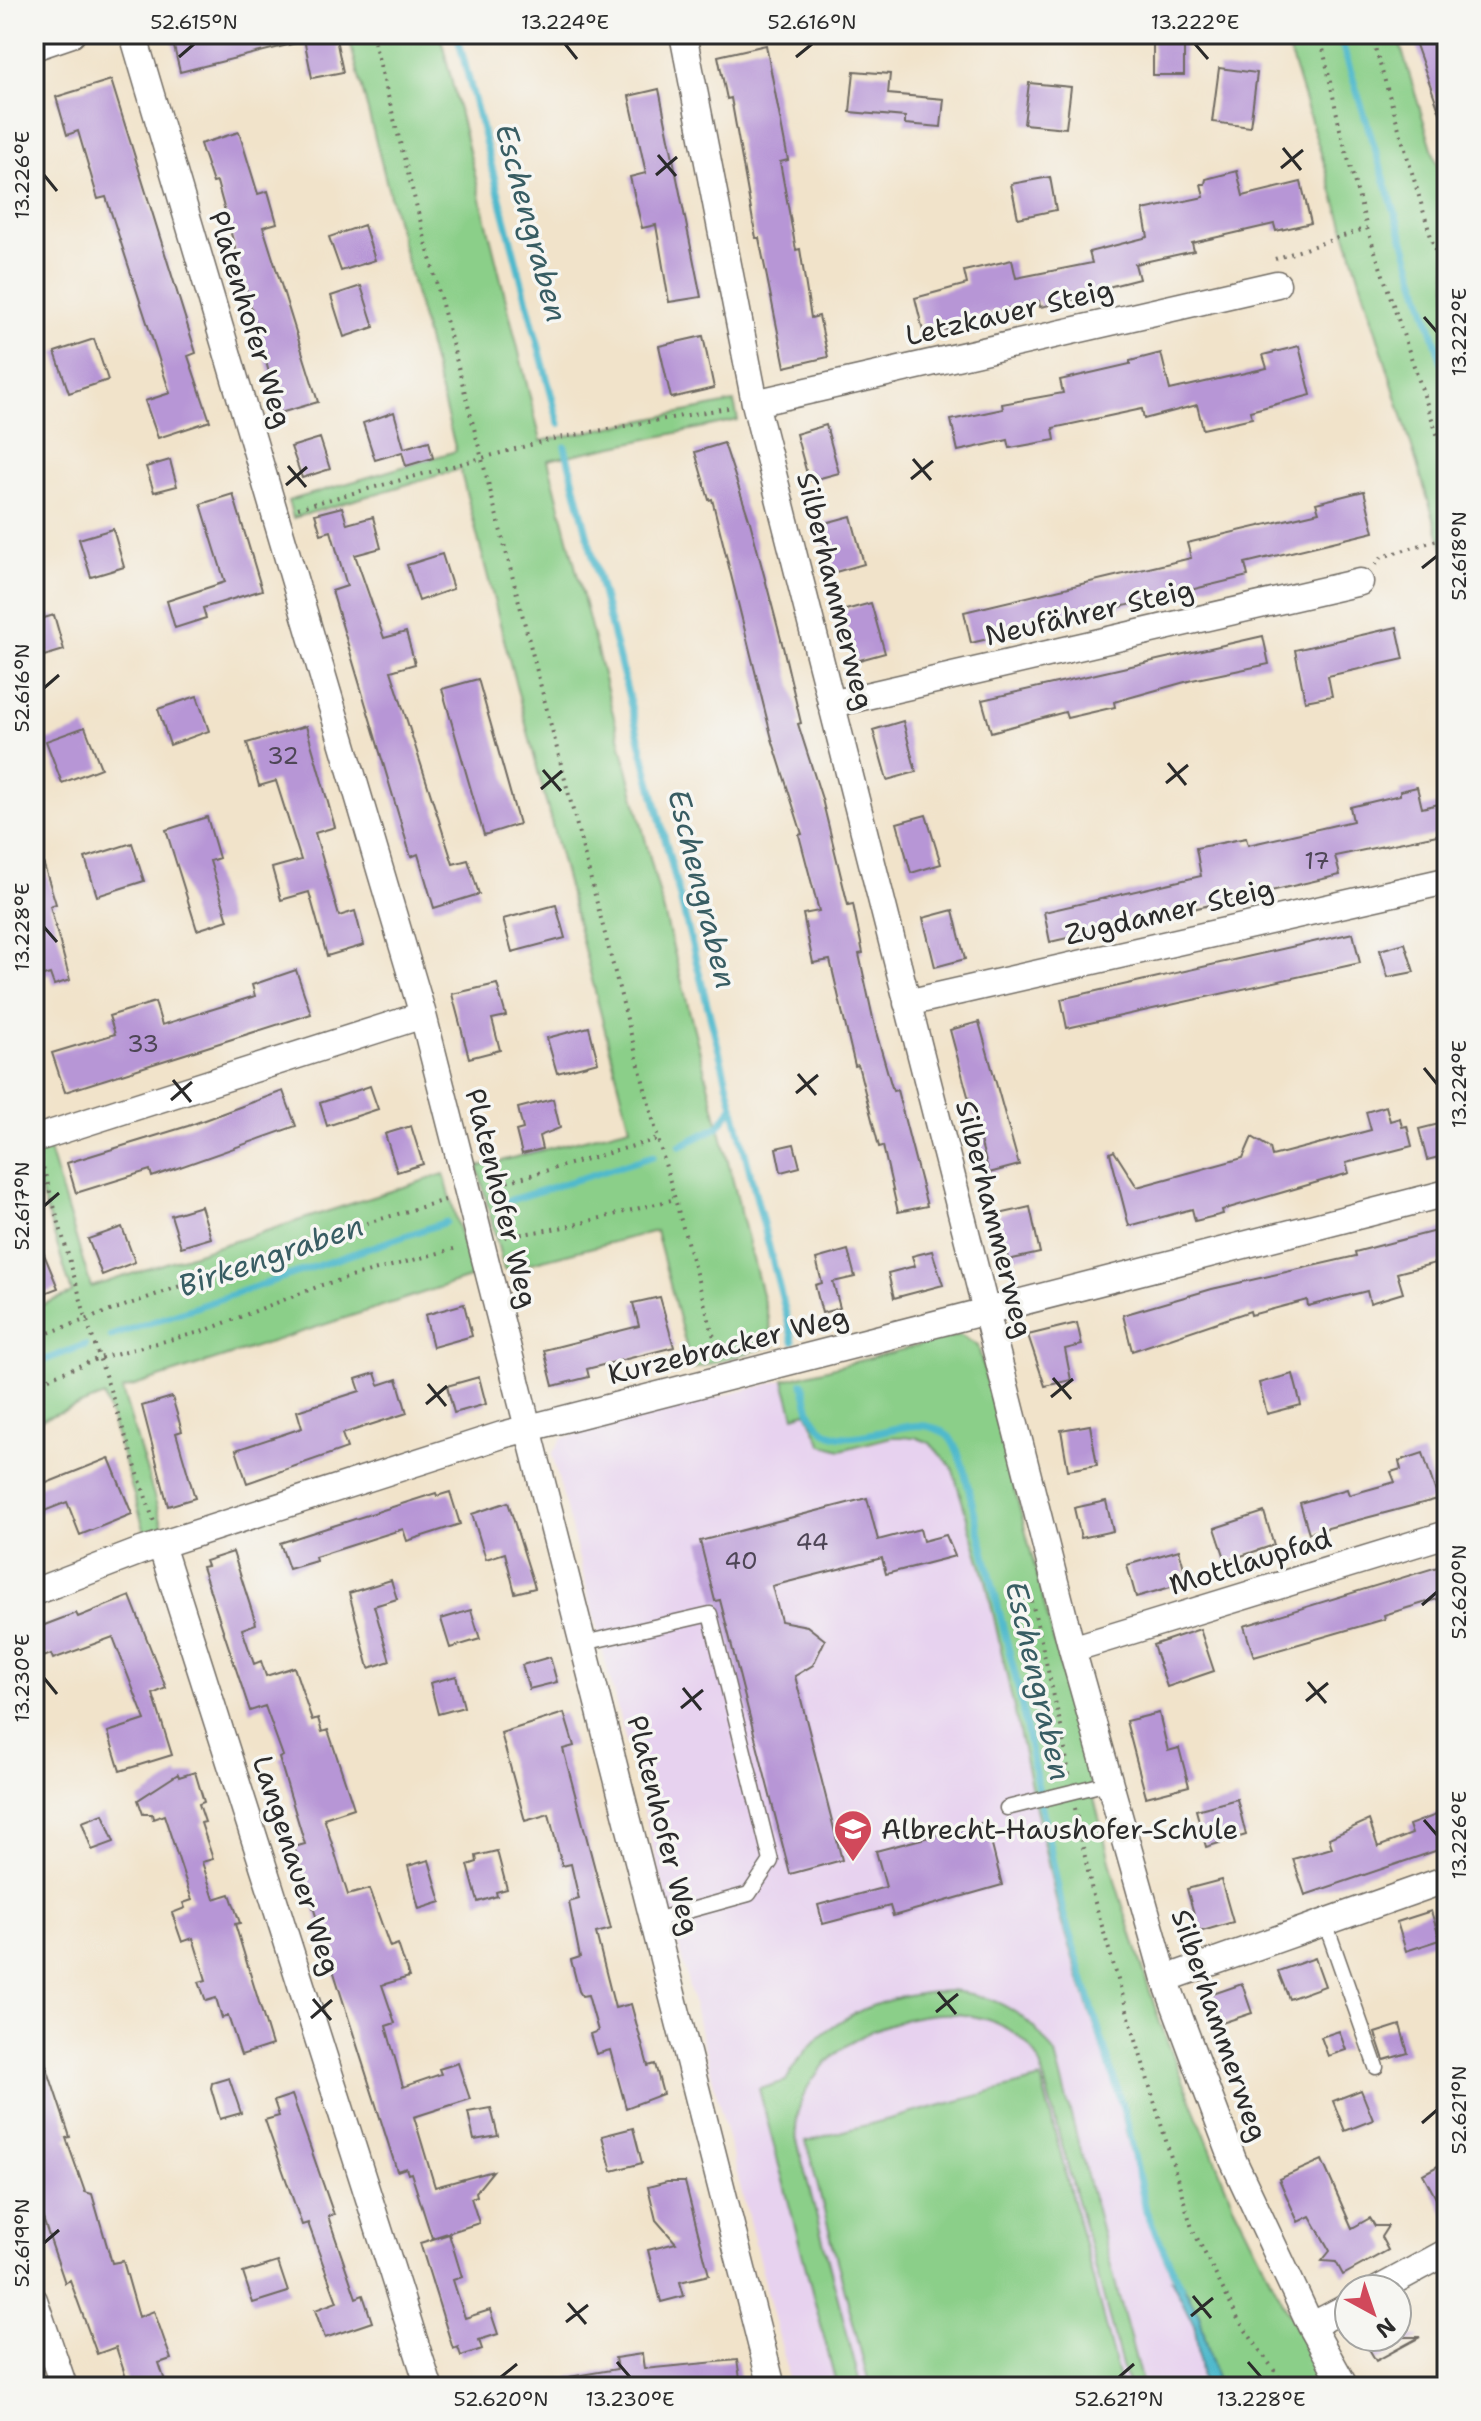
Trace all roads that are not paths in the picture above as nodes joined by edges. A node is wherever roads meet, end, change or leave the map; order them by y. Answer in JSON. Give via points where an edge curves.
{"nodes":[{"id":1,"x":72,"y":34,"type":"edge"},
{"id":2,"x":133,"y":34,"type":"edge"},
{"id":3,"x":683,"y":34,"type":"edge"},
{"id":4,"x":34,"y":47,"type":"edge"},
{"id":5,"x":1277,"y":284,"type":"road end"},
{"id":6,"x":755,"y":403,"type":"junction"},
{"id":7,"x":1360,"y":582,"type":"road end"},
{"id":8,"x":831,"y":704,"type":"junction"},
{"id":9,"x":1446,"y":881,"type":"edge"},
{"id":10,"x":907,"y":1003,"type":"junction"},
{"id":11,"x":423,"y":1015,"type":"junction"},
{"id":12,"x":34,"y":1138,"type":"edge"},
{"id":13,"x":1447,"y":1193,"type":"edge"},
{"id":14,"x":986,"y":1312,"type":"junction"},
{"id":15,"x":529,"y":1428,"type":"junction"},
{"id":16,"x":1447,"y":1534,"type":"edge"},
{"id":17,"x":161,"y":1545,"type":"junction"},
{"id":18,"x":34,"y":1592,"type":"edge"},
{"id":19,"x":584,"y":1643,"type":"junction"},
{"id":20,"x":1072,"y":1649,"type":"junction"},
{"id":21,"x":1112,"y":1782,"type":"junction"},
{"id":22,"x":1013,"y":1807,"type":"dead end"},
{"id":23,"x":1447,"y":1879,"type":"edge"},
{"id":24,"x":655,"y":1920,"type":"junction"},
{"id":25,"x":1325,"y":1922,"type":"junction"},
{"id":26,"x":1165,"y":1979,"type":"junction"},
{"id":27,"x":1376,"y":2067,"type":"dead end"},
{"id":28,"x":1447,"y":2252,"type":"edge"},
{"id":29,"x":1408,"y":2273,"type":"edge"},
{"id":30,"x":34,"y":2300,"type":"edge"},
{"id":31,"x":1333,"y":2314,"type":"edge"},
{"id":32,"x":1311,"y":2326,"type":"junction"},
{"id":33,"x":64,"y":2387,"type":"edge"},
{"id":34,"x":429,"y":2387,"type":"edge"},
{"id":35,"x":772,"y":2387,"type":"edge"},
{"id":36,"x":1345,"y":2387,"type":"edge"}],
"edges":[{"from":1,"to":4,"type":"street"},
{"from":2,"to":11,"type":"street","name":"Platenhofer Weg"},
{"from":3,"to":6,"type":"street","name":"Silberhammerweg"},
{"from":5,"to":6,"type":"street","name":"Letzkauer Steig"},
{"from":6,"to":8,"type":"street","name":"Silberhammerweg"},
{"from":7,"to":8,"type":"street","name":"Neufährer Steig"},
{"from":8,"to":10,"type":"street","name":"Silberhammerweg"},
{"from":9,"to":10,"type":"street","name":"Zugdamer Steig"},
{"from":10,"to":14,"type":"street","name":"Silberhammerweg"},
{"from":11,"to":12,"type":"street"},
{"from":11,"to":15,"type":"street","name":"Platenhofer Weg"},
{"from":13,"to":14,"type":"street","name":"Kurzebracker Weg"},
{"from":14,"to":15,"type":"street","name":"Kurzebracker Weg"},
{"from":14,"to":20,"type":"street","name":"Silberhammerweg"},
{"from":15,"to":17,"type":"street","name":"Kurzebracker Weg"},
{"from":15,"to":19,"type":"street","name":"Platenhofer Weg"},
{"from":16,"to":20,"type":"street","name":"Mottlaupfad"},
{"from":17,"to":18,"type":"street","name":"Kurzebracker Weg"},
{"from":17,"to":34,"type":"street","name":"Langenauer Weg"},
{"from":19,"to":24,"type":"street","name":"Platenhofer Weg"},
{"from":19,"to":24,"type":"lane","via":[[710,1614],[771,1861],[749,1894]]},
{"from":20,"to":21,"type":"street","name":"Silberhammerweg"},
{"from":21,"to":22,"type":"lane"},
{"from":21,"to":26,"type":"street","name":"Silberhammerweg"},
{"from":23,"to":25,"type":"street"},
{"from":24,"to":35,"type":"street","name":"Platenhofer Weg"},
{"from":25,"to":26,"type":"street"},
{"from":25,"to":27,"type":"lane"},
{"from":26,"to":32,"type":"street","name":"Silberhammerweg","via":[[1233,2160]]},
{"from":28,"to":29,"type":"street"},
{"from":30,"to":33,"type":"street"},
{"from":31,"to":32,"type":"street"},
{"from":32,"to":36,"type":"street","name":"Silberhammerweg"}]}
